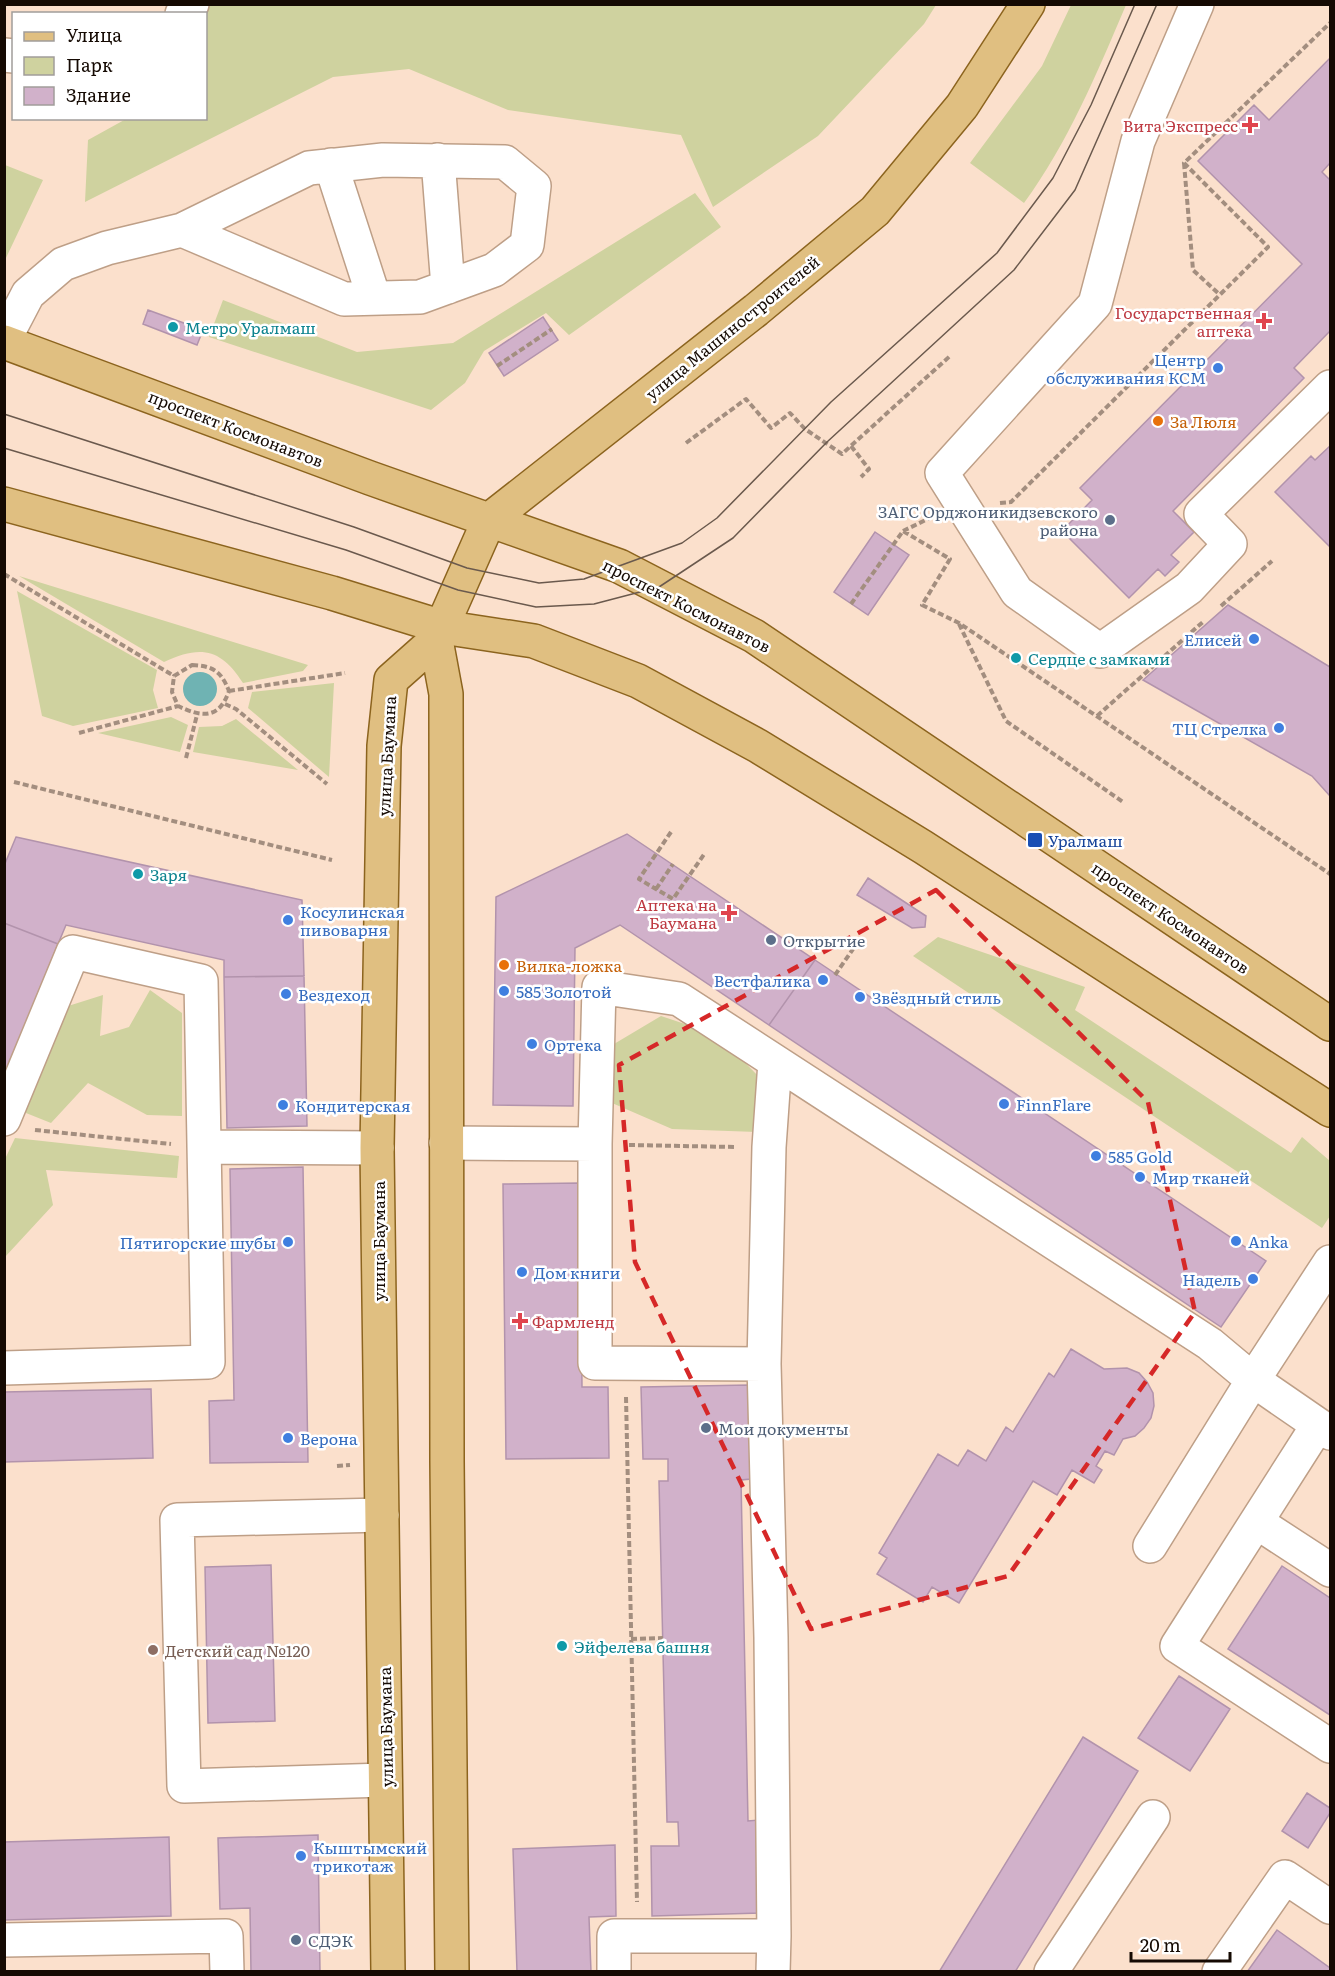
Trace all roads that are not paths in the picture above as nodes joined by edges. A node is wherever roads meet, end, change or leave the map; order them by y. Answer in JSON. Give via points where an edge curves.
{"nodes":[{"id":1,"x":1028,"y":4,"type":"edge"},
{"id":2,"x":1197,"y":4,"type":"edge"},
{"id":3,"x":438,"y":160,"type":"junction"},
{"id":4,"x":331,"y":165,"type":"junction"},
{"id":5,"x":182,"y":230,"type":"junction"},
{"id":6,"x":448,"y":287,"type":"junction"},
{"id":7,"x":374,"y":298,"type":"junction"},
{"id":8,"x":4,"y":341,"type":"edge"},
{"id":9,"x":1330,"y":387,"type":"edge"},
{"id":10,"x":4,"y":504,"type":"edge"},
{"id":11,"x":489,"y":520,"type":"junction"},
{"id":12,"x":439,"y":634,"type":"junction"},
{"id":13,"x":1330,"y":1024,"type":"edge"},
{"id":14,"x":775,"y":1062,"type":"junction"},
{"id":15,"x":1330,"y":1110,"type":"edge"},
{"id":16,"x":16,"y":1124,"type":"edge"},
{"id":17,"x":446,"y":1143,"type":"junction"},
{"id":18,"x":595,"y":1144,"type":"junction"},
{"id":19,"x":204,"y":1147,"type":"junction"},
{"id":20,"x":377,"y":1148,"type":"junction"},
{"id":21,"x":1330,"y":1262,"type":"edge"},
{"id":22,"x":764,"y":1364,"type":"junction"},
{"id":23,"x":4,"y":1368,"type":"edge"},
{"id":24,"x":1253,"y":1380,"type":"junction"},
{"id":25,"x":1324,"y":1429,"type":"edge"},
{"id":26,"x":382,"y":1515,"type":"junction"},
{"id":27,"x":1258,"y":1523,"type":"junction"},
{"id":28,"x":1150,"y":1546,"type":"dead end"},
{"id":29,"x":1330,"y":1570,"type":"edge"},
{"id":30,"x":1330,"y":1746,"type":"edge"},
{"id":31,"x":385,"y":1780,"type":"junction"},
{"id":32,"x":1154,"y":1817,"type":"dead end"},
{"id":33,"x":1330,"y":1906,"type":"edge"},
{"id":34,"x":774,"y":1936,"type":"junction"},
{"id":35,"x":4,"y":1940,"type":"edge"},
{"id":36,"x":227,"y":1971,"type":"edge"},
{"id":37,"x":388,"y":1971,"type":"edge"},
{"id":38,"x":452,"y":1971,"type":"edge"},
{"id":39,"x":614,"y":1971,"type":"edge"},
{"id":40,"x":773,"y":1971,"type":"edge"},
{"id":41,"x":1051,"y":1971,"type":"edge"},
{"id":42,"x":1219,"y":1971,"type":"edge"}],
"edges":[{"from":1,"to":11,"type":"main road","name":"улица Машиностроителей","via":[[962,106],[875,211]]},
{"from":2,"to":9,"type":"lane","via":[[1138,141],[1095,303],[942,472],[1017,592],[1100,651],[1189,588],[1230,544],[1201,514]]},
{"from":3,"to":4,"type":"lane"},
{"from":3,"to":6,"type":"lane"},
{"from":3,"to":6,"type":"lane","via":[[505,162],[534,186],[527,245],[494,270]]},
{"from":4,"to":5,"type":"lane","via":[[309,168]]},
{"from":4,"to":7,"type":"lane"},
{"from":5,"to":7,"type":"lane","via":[[344,299]]},
{"from":5,"to":8,"type":"lane","via":[[107,248],[63,264],[28,294]]},
{"from":6,"to":7,"type":"lane","via":[[420,297]]},
{"from":8,"to":11,"type":"main road","name":"проспект Космонавтов"},
{"from":10,"to":12,"type":"main road","via":[[332,592]]},
{"from":11,"to":12,"type":"main road","name":"улица Машиностроителей"},
{"from":11,"to":13,"type":"main road","name":"проспект Космонавтов","via":[[619,566],[754,636]]},
{"from":12,"to":15,"type":"main road","via":[[544,645],[638,681],[758,746],[923,847]]},
{"from":12,"to":17,"type":"main road","via":[[446,694]]},
{"from":12,"to":20,"type":"main road","name":"улица Баумана","via":[[391,680],[384,746]]},
{"from":14,"to":18,"type":"lane","via":[[679,999],[599,987]]},
{"from":14,"to":22,"type":"lane"},
{"from":14,"to":24,"type":"lane","via":[[1210,1344]]},
{"from":16,"to":19,"type":"lane","via":[[73,952],[201,981]]},
{"from":17,"to":18,"type":"lane"},
{"from":17,"to":38,"type":"main road"},
{"from":18,"to":22,"type":"lane","via":[[596,1363]]},
{"from":19,"to":20,"type":"lane"},
{"from":19,"to":23,"type":"lane","via":[[208,1362]]},
{"from":20,"to":26,"type":"main road","name":"улица Баумана"},
{"from":21,"to":24,"type":"lane"},
{"from":22,"to":34,"type":"lane"},
{"from":24,"to":25,"type":"lane"},
{"from":24,"to":28,"type":"lane"},
{"from":25,"to":27,"type":"lane"},
{"from":26,"to":31,"type":"main road","name":"улица Баумана"},
{"from":26,"to":31,"type":"lane","via":[[177,1520],[184,1786]]},
{"from":27,"to":29,"type":"lane"},
{"from":27,"to":30,"type":"lane","via":[[1177,1646]]},
{"from":31,"to":37,"type":"main road","name":"улица Баумана"},
{"from":32,"to":41,"type":"lane"},
{"from":33,"to":42,"type":"lane","via":[[1285,1877]]},
{"from":34,"to":39,"type":"lane","via":[[614,1936]]},
{"from":34,"to":40,"type":"lane"},
{"from":35,"to":36,"type":"lane","via":[[226,1936]]}]}
